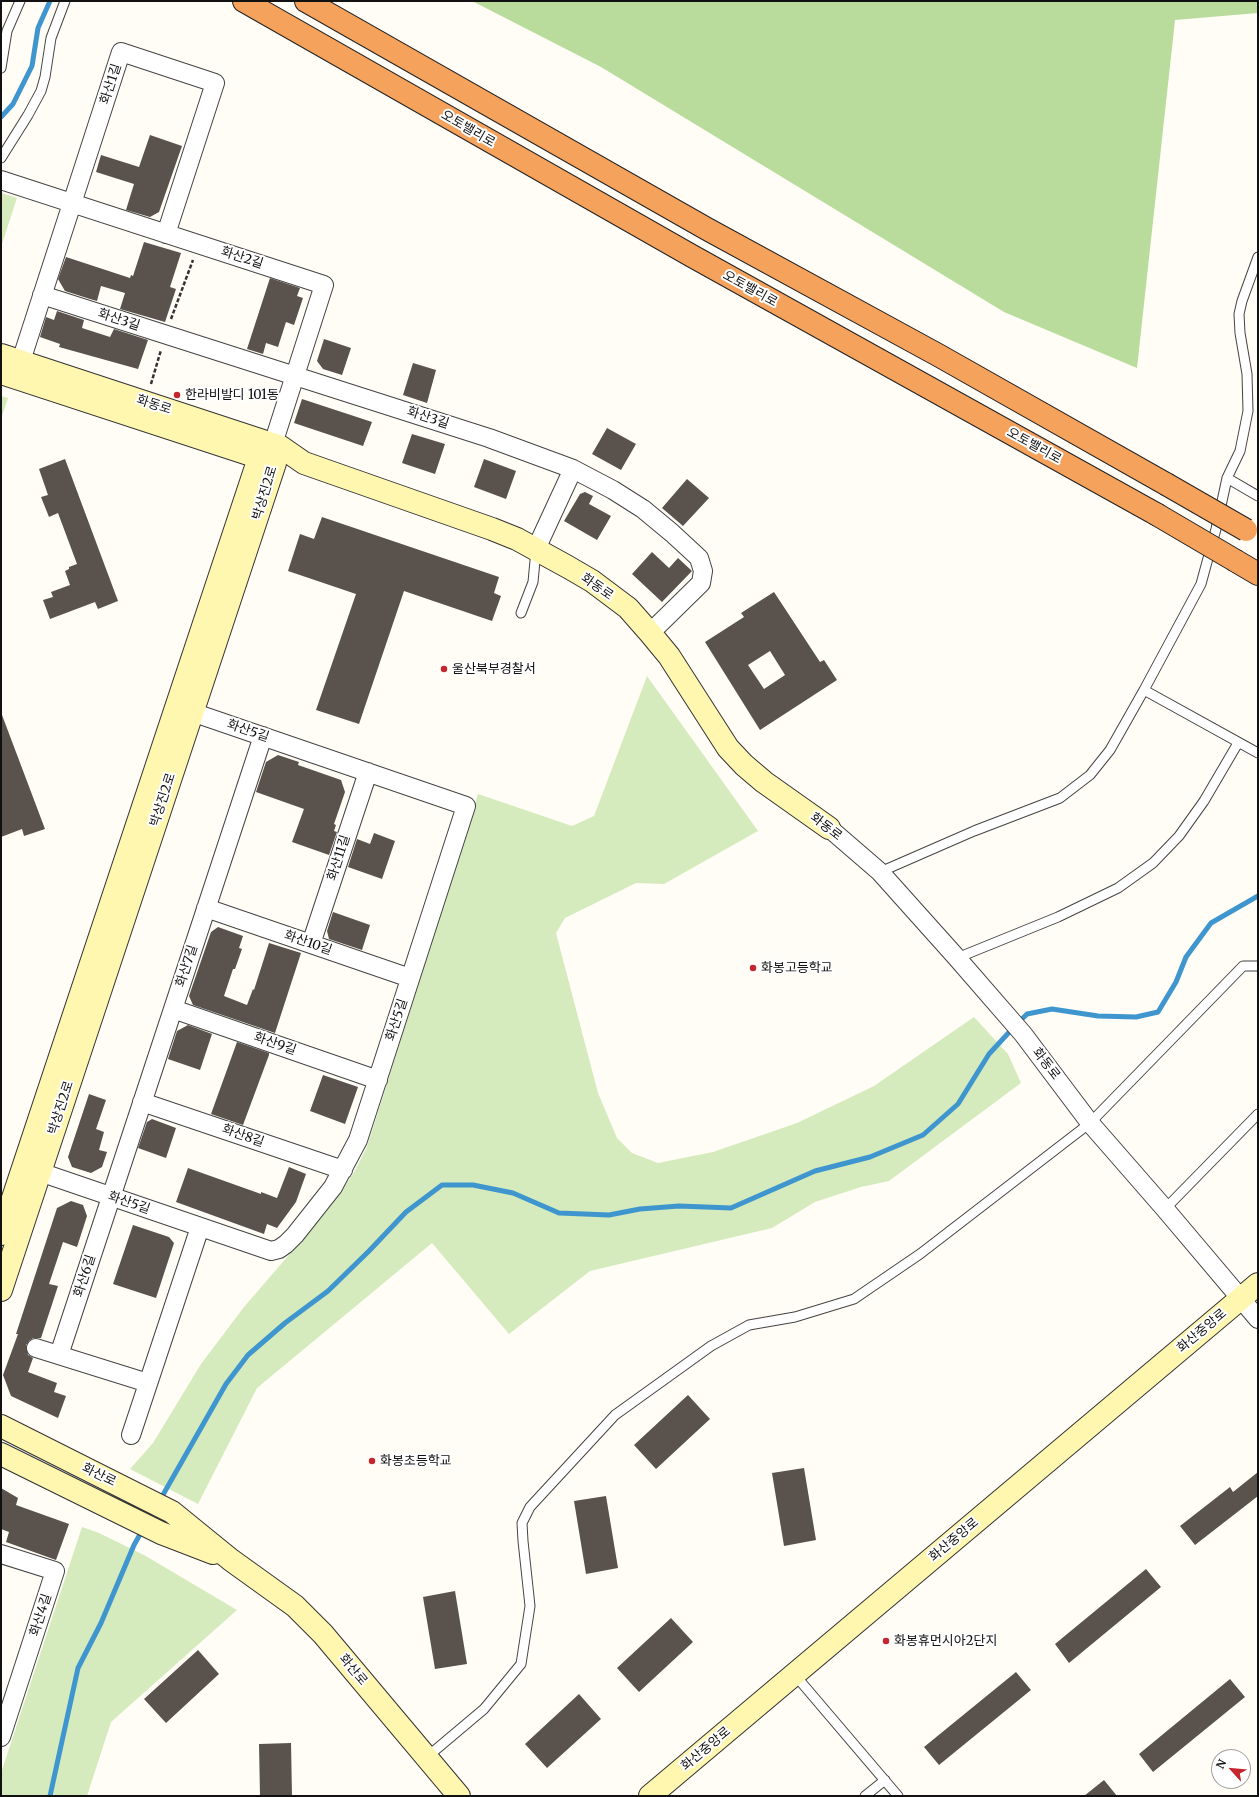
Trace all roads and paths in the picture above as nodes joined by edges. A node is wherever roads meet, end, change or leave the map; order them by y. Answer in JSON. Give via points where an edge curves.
{"nodes":[{"id":1,"x":20,"y":1,"type":"edge"},
{"id":2,"x":64,"y":1,"type":"edge"},
{"id":3,"x":244,"y":1,"type":"edge"},
{"id":4,"x":306,"y":1,"type":"edge"},
{"id":5,"x":1,"y":68,"type":"edge"},
{"id":6,"x":1,"y":158,"type":"edge"},
{"id":7,"x":1,"y":180,"type":"edge"},
{"id":8,"x":72,"y":203,"type":"junction"},
{"id":9,"x":166,"y":234,"type":"junction"},
{"id":10,"x":198,"y":244,"type":"junction"},
{"id":11,"x":1258,"y":257,"type":"edge"},
{"id":12,"x":42,"y":295,"type":"junction"},
{"id":13,"x":166,"y":334,"type":"junction"},
{"id":14,"x":11,"y":358,"type":"edge"},
{"id":15,"x":1,"y":373,"type":"edge"},
{"id":16,"x":294,"y":376,"type":"junction"},
{"id":17,"x":149,"y":388,"type":"dead end"},
{"id":18,"x":269,"y":455,"type":"junction"},
{"id":19,"x":573,"y":469,"type":"junction"},
{"id":20,"x":1227,"y":478,"type":"junction"},
{"id":21,"x":1258,"y":496,"type":"edge"},
{"id":22,"x":1252,"y":533,"type":"edge"},
{"id":23,"x":536,"y":549,"type":"junction"},
{"id":24,"x":1258,"y":574,"type":"edge"},
{"id":25,"x":521,"y":612,"type":"dead end"},
{"id":26,"x":650,"y":633,"type":"junction"},
{"id":27,"x":1144,"y":690,"type":"junction"},
{"id":28,"x":184,"y":710,"type":"junction"},
{"id":29,"x":263,"y":736,"type":"junction"},
{"id":30,"x":1238,"y":743,"type":"junction"},
{"id":31,"x":1258,"y":753,"type":"edge"},
{"id":32,"x":368,"y":772,"type":"junction"},
{"id":33,"x":829,"y":828,"type":"joint"},
{"id":34,"x":880,"y":872,"type":"junction"},
{"id":35,"x":206,"y":908,"type":"junction"},
{"id":36,"x":311,"y":944,"type":"junction"},
{"id":37,"x":957,"y":958,"type":"junction"},
{"id":38,"x":1258,"y":966,"type":"edge"},
{"id":39,"x":410,"y":978,"type":"junction"},
{"id":40,"x":173,"y":1009,"type":"junction"},
{"id":41,"x":378,"y":1080,"type":"junction"},
{"id":42,"x":142,"y":1102,"type":"junction"},
{"id":43,"x":1258,"y":1114,"type":"edge"},
{"id":44,"x":1090,"y":1123,"type":"junction"},
{"id":45,"x":32,"y":1169,"type":"junction"},
{"id":46,"x":343,"y":1170,"type":"junction"},
{"id":47,"x":111,"y":1196,"type":"junction"},
{"id":48,"x":1165,"y":1208,"type":"junction"},
{"id":49,"x":200,"y":1227,"type":"junction"},
{"id":50,"x":1,"y":1234,"type":"edge"},
{"id":51,"x":1258,"y":1284,"type":"edge"},
{"id":52,"x":1,"y":1290,"type":"edge"},
{"id":53,"x":1240,"y":1299,"type":"junction"},
{"id":54,"x":1258,"y":1319,"type":"edge"},
{"id":55,"x":36,"y":1348,"type":"dead end"},
{"id":56,"x":59,"y":1355,"type":"junction"},
{"id":57,"x":148,"y":1383,"type":"junction"},
{"id":58,"x":1,"y":1426,"type":"edge"},
{"id":59,"x":131,"y":1435,"type":"dead end"},
{"id":60,"x":1,"y":1454,"type":"edge"},
{"id":61,"x":1,"y":1554,"type":"edge"},
{"id":62,"x":231,"y":1560,"type":"junction"},
{"id":63,"x":794,"y":1675,"type":"junction"},
{"id":64,"x":5,"y":1711,"type":"edge"},
{"id":65,"x":1,"y":1737,"type":"edge"},
{"id":66,"x":426,"y":1757,"type":"junction"},
{"id":67,"x":885,"y":1780,"type":"junction"},
{"id":68,"x":460,"y":1796,"type":"edge"},
{"id":69,"x":650,"y":1796,"type":"edge"},
{"id":70,"x":865,"y":1796,"type":"edge"},
{"id":71,"x":898,"y":1796,"type":"edge"}],
"edges":[{"from":1,"to":5,"type":"lane","via":[[6,31]]},
{"from":2,"to":6,"type":"lane","via":[[51,38],[45,77],[40,91]]},
{"from":3,"to":24,"type":"highway","name":"오토밸리로","bridge":true,"via":[[692,256],[1156,514]]},
{"from":4,"to":22,"type":"highway","bridge":true,"via":[[707,229],[938,355]]},
{"from":7,"to":8,"type":"street","name":"화산2길"},
{"from":8,"to":9,"type":"street","name":"화산2길"},
{"from":8,"to":9,"type":"street","name":"화산1길","via":[[121,52],[215,83]]},
{"from":8,"to":12,"type":"street","name":"화산1길"},
{"from":9,"to":10,"type":"street","name":"화산2길"},
{"from":10,"to":13,"type":"path"},
{"from":10,"to":16,"type":"street","name":"화산2길","via":[[324,285]]},
{"from":11,"to":20,"type":"lane","via":[[1252,268],[1239,314],[1247,374],[1248,411],[1240,451]]},
{"from":12,"to":13,"type":"street","name":"화산3길"},
{"from":12,"to":14,"type":"street","name":"화산1길"},
{"from":13,"to":16,"type":"street","name":"화산3길"},
{"from":13,"to":17,"type":"path"},
{"from":14,"to":18,"type":"street","name":"화동로"},
{"from":15,"to":18,"type":"street","name":"화동로"},
{"from":16,"to":18,"type":"street","name":"화산2길"},
{"from":16,"to":19,"type":"street","name":"화산3길","via":[[489,438]]},
{"from":18,"to":23,"type":"street","name":"화동로","via":[[280,447],[304,463],[492,529]]},
{"from":18,"to":28,"type":"street","name":"박상진2로"},
{"from":19,"to":23,"type":"street"},
{"from":19,"to":26,"type":"street","name":"화산3길","via":[[643,509],[699,558],[703,571],[701,583]]},
{"from":20,"to":21,"type":"lane"},
{"from":20,"to":27,"type":"lane","via":[[1201,584]]},
{"from":23,"to":25,"type":"lane","via":[[533,582]]},
{"from":23,"to":26,"type":"street","name":"화동로","via":[[592,581],[628,608]]},
{"from":26,"to":33,"type":"street","name":"화동로","via":[[669,656],[728,748],[764,782]]},
{"from":27,"to":30,"type":"lane"},
{"from":27,"to":34,"type":"lane","via":[[1110,750],[1090,775],[1060,798],[974,831]]},
{"from":28,"to":29,"type":"street","name":"화산5길"},
{"from":28,"to":45,"type":"street","name":"박상진2로"},
{"from":29,"to":32,"type":"street","name":"화산5길"},
{"from":29,"to":35,"type":"street","name":"화산7길"},
{"from":30,"to":31,"type":"lane"},
{"from":30,"to":37,"type":"lane","via":[[1204,801],[1179,836],[1153,863],[1118,888],[1058,917]]},
{"from":32,"to":36,"type":"street","name":"화산11길"},
{"from":32,"to":39,"type":"street","name":"화산5길","via":[[466,806]]},
{"from":33,"to":34,"type":"street","name":"화동로"},
{"from":34,"to":37,"type":"street","name":"화동로"},
{"from":35,"to":36,"type":"street","name":"화산10길"},
{"from":35,"to":40,"type":"street","name":"화산7길"},
{"from":36,"to":39,"type":"street","name":"화산10길"},
{"from":37,"to":44,"type":"street","name":"화동로","via":[[1023,1034]]},
{"from":38,"to":44,"type":"lane","via":[[1243,966]]},
{"from":39,"to":41,"type":"street","name":"화산5길"},
{"from":40,"to":41,"type":"street","name":"화산9길"},
{"from":40,"to":42,"type":"street","name":"화산7길"},
{"from":41,"to":46,"type":"street","name":"화산5길","via":[[358,1140]]},
{"from":42,"to":46,"type":"street","name":"화산8길"},
{"from":42,"to":47,"type":"street","name":"화산7길"},
{"from":43,"to":48,"type":"lane"},
{"from":44,"to":48,"type":"street","name":"화동로"},
{"from":44,"to":66,"type":"lane","via":[[920,1254],[854,1299],[795,1317],[749,1325],[711,1346],[615,1415],[530,1508],[522,1523],[530,1606],[520,1664],[484,1709]]},
{"from":45,"to":47,"type":"street","name":"화산5길"},
{"from":45,"to":50,"type":"street","name":"박상진2로"},
{"from":45,"to":52,"type":"street","name":"박상진2로"},
{"from":46,"to":49,"type":"street","name":"화산5길","via":[[333,1187],[295,1235],[279,1249],[271,1251]]},
{"from":47,"to":49,"type":"street","name":"화산5길"},
{"from":47,"to":56,"type":"street","name":"화산6길"},
{"from":48,"to":53,"type":"street","name":"화동로"},
{"from":49,"to":57,"type":"street"},
{"from":51,"to":53,"type":"street","name":"화산중앙로"},
{"from":53,"to":54,"type":"street","name":"화동로"},
{"from":53,"to":63,"type":"street","name":"화산중앙로"},
{"from":55,"to":56,"type":"street"},
{"from":56,"to":57,"type":"street"},
{"from":57,"to":59,"type":"street"},
{"from":58,"to":62,"type":"street","name":"화산로","via":[[172,1512]]},
{"from":60,"to":62,"type":"street","name":"화산로","via":[[130,1516],[161,1534]]},
{"from":61,"to":64,"type":"street","name":"화산4길","via":[[55,1571]]},
{"from":62,"to":66,"type":"street","name":"화산로","via":[[295,1606],[323,1634]]},
{"from":63,"to":67,"type":"lane"},
{"from":63,"to":69,"type":"street","name":"화산중앙로"},
{"from":64,"to":65,"type":"street","name":"화산4길"},
{"from":66,"to":68,"type":"street","name":"화산로"},
{"from":67,"to":70,"type":"lane"},
{"from":67,"to":71,"type":"lane"}]}
